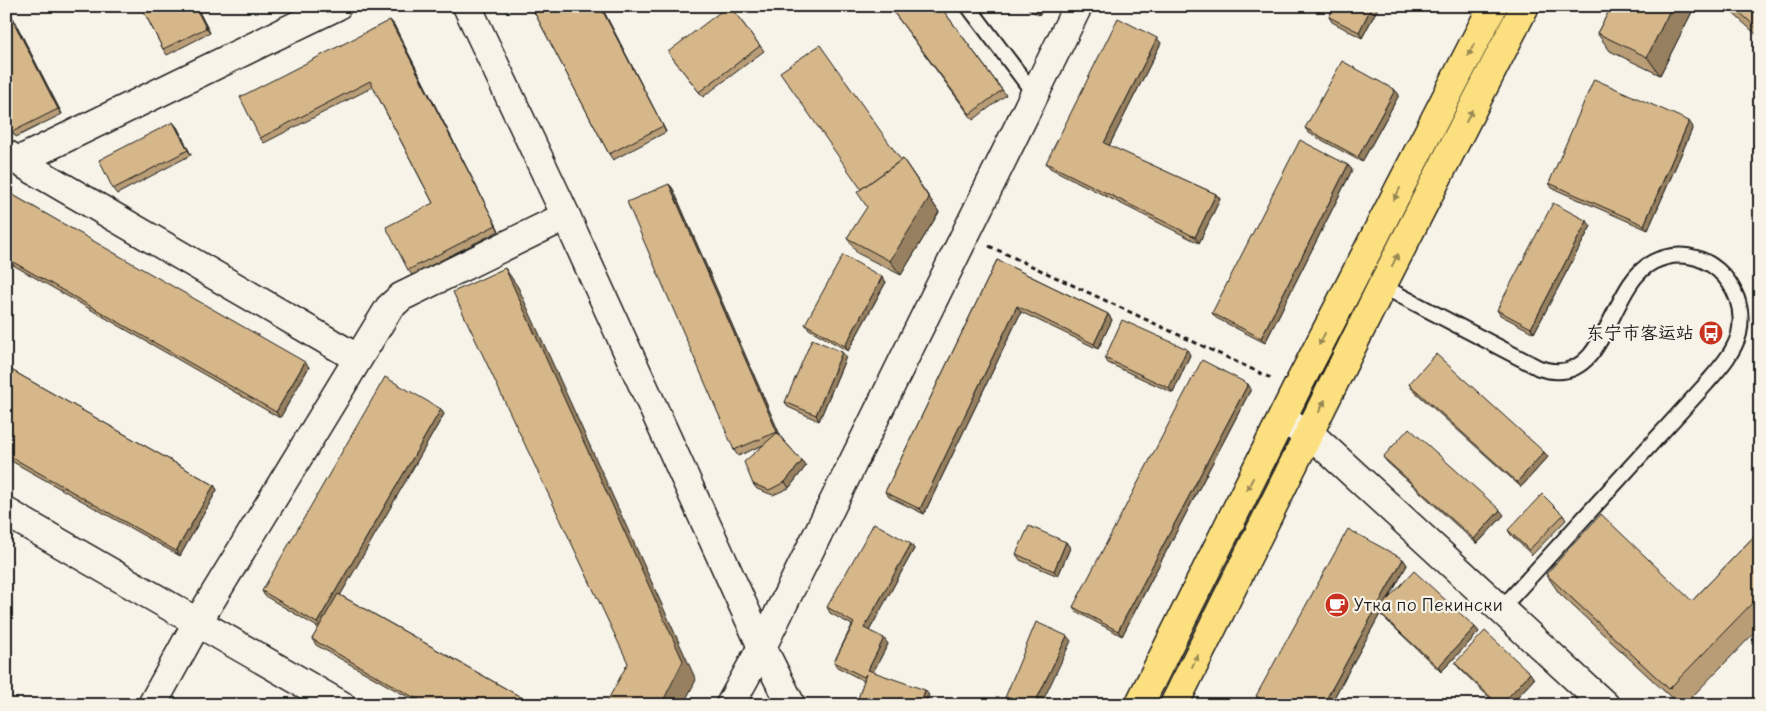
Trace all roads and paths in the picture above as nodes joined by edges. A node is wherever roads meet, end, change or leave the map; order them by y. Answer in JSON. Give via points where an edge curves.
{"nodes":[{"id":1,"x":337,"y":6,"type":"edge"},
{"id":2,"x":467,"y":6,"type":"edge"},
{"id":3,"x":968,"y":6,"type":"edge"},
{"id":4,"x":1078,"y":6,"type":"edge"},
{"id":5,"x":1493,"y":6,"type":"edge"},
{"id":6,"x":1525,"y":6,"type":"edge"},
{"id":7,"x":1035,"y":95,"type":"junction"},
{"id":8,"x":12,"y":158,"type":"edge"},
{"id":9,"x":566,"y":216,"type":"junction"},
{"id":10,"x":965,"y":235,"type":"junction"},
{"id":11,"x":1382,"y":286,"type":"junction"},
{"id":12,"x":357,"y":358,"type":"junction"},
{"id":13,"x":1296,"y":390,"type":"junction"},
{"id":14,"x":1282,"y":421,"type":"junction"},
{"id":15,"x":1308,"y":432,"type":"junction"},
{"id":16,"x":6,"y":512,"type":"edge"},
{"id":17,"x":1500,"y":610,"type":"junction"},
{"id":18,"x":197,"y":624,"type":"junction"},
{"id":19,"x":762,"y":647,"type":"junction"},
{"id":20,"x":152,"y":705,"type":"edge"},
{"id":21,"x":341,"y":705,"type":"edge"},
{"id":22,"x":730,"y":705,"type":"edge"},
{"id":23,"x":790,"y":705,"type":"edge"},
{"id":24,"x":1139,"y":705,"type":"edge"},
{"id":25,"x":1174,"y":705,"type":"edge"},
{"id":26,"x":1605,"y":705,"type":"edge"}],
"edges":[{"from":1,"to":8,"type":"street"},
{"from":2,"to":9,"type":"street"},
{"from":3,"to":7,"type":"lane"},
{"from":4,"to":7,"type":"street"},
{"from":5,"to":13,"type":"highway","one_way":true},
{"from":11,"to":6,"type":"highway","one_way":true},
{"from":7,"to":10,"type":"street"},
{"from":8,"to":12,"type":"street"},
{"from":9,"to":12,"type":"street","via":[[401,297],[388,308]]},
{"from":9,"to":19,"type":"street"},
{"from":10,"to":13,"type":"path"},
{"from":10,"to":19,"type":"street"},
{"from":15,"to":11,"type":"highway","one_way":true},
{"from":11,"to":17,"type":"lane","via":[[1539,368],[1554,372],[1576,367],[1593,352],[1636,274],[1653,262],[1673,256],[1693,257],[1712,265],[1727,278],[1737,296],[1741,316],[1738,335],[1726,360]]},
{"from":12,"to":18,"type":"street"},
{"from":13,"to":14,"type":"highway"},
{"from":14,"to":15,"type":"street"},
{"from":14,"to":24,"type":"highway","one_way":true},
{"from":15,"to":17,"type":"street"},
{"from":25,"to":15,"type":"highway","one_way":true},
{"from":16,"to":18,"type":"street"},
{"from":17,"to":26,"type":"street"},
{"from":18,"to":20,"type":"street"},
{"from":18,"to":21,"type":"street"},
{"from":19,"to":22,"type":"street"},
{"from":19,"to":23,"type":"street"}]}
